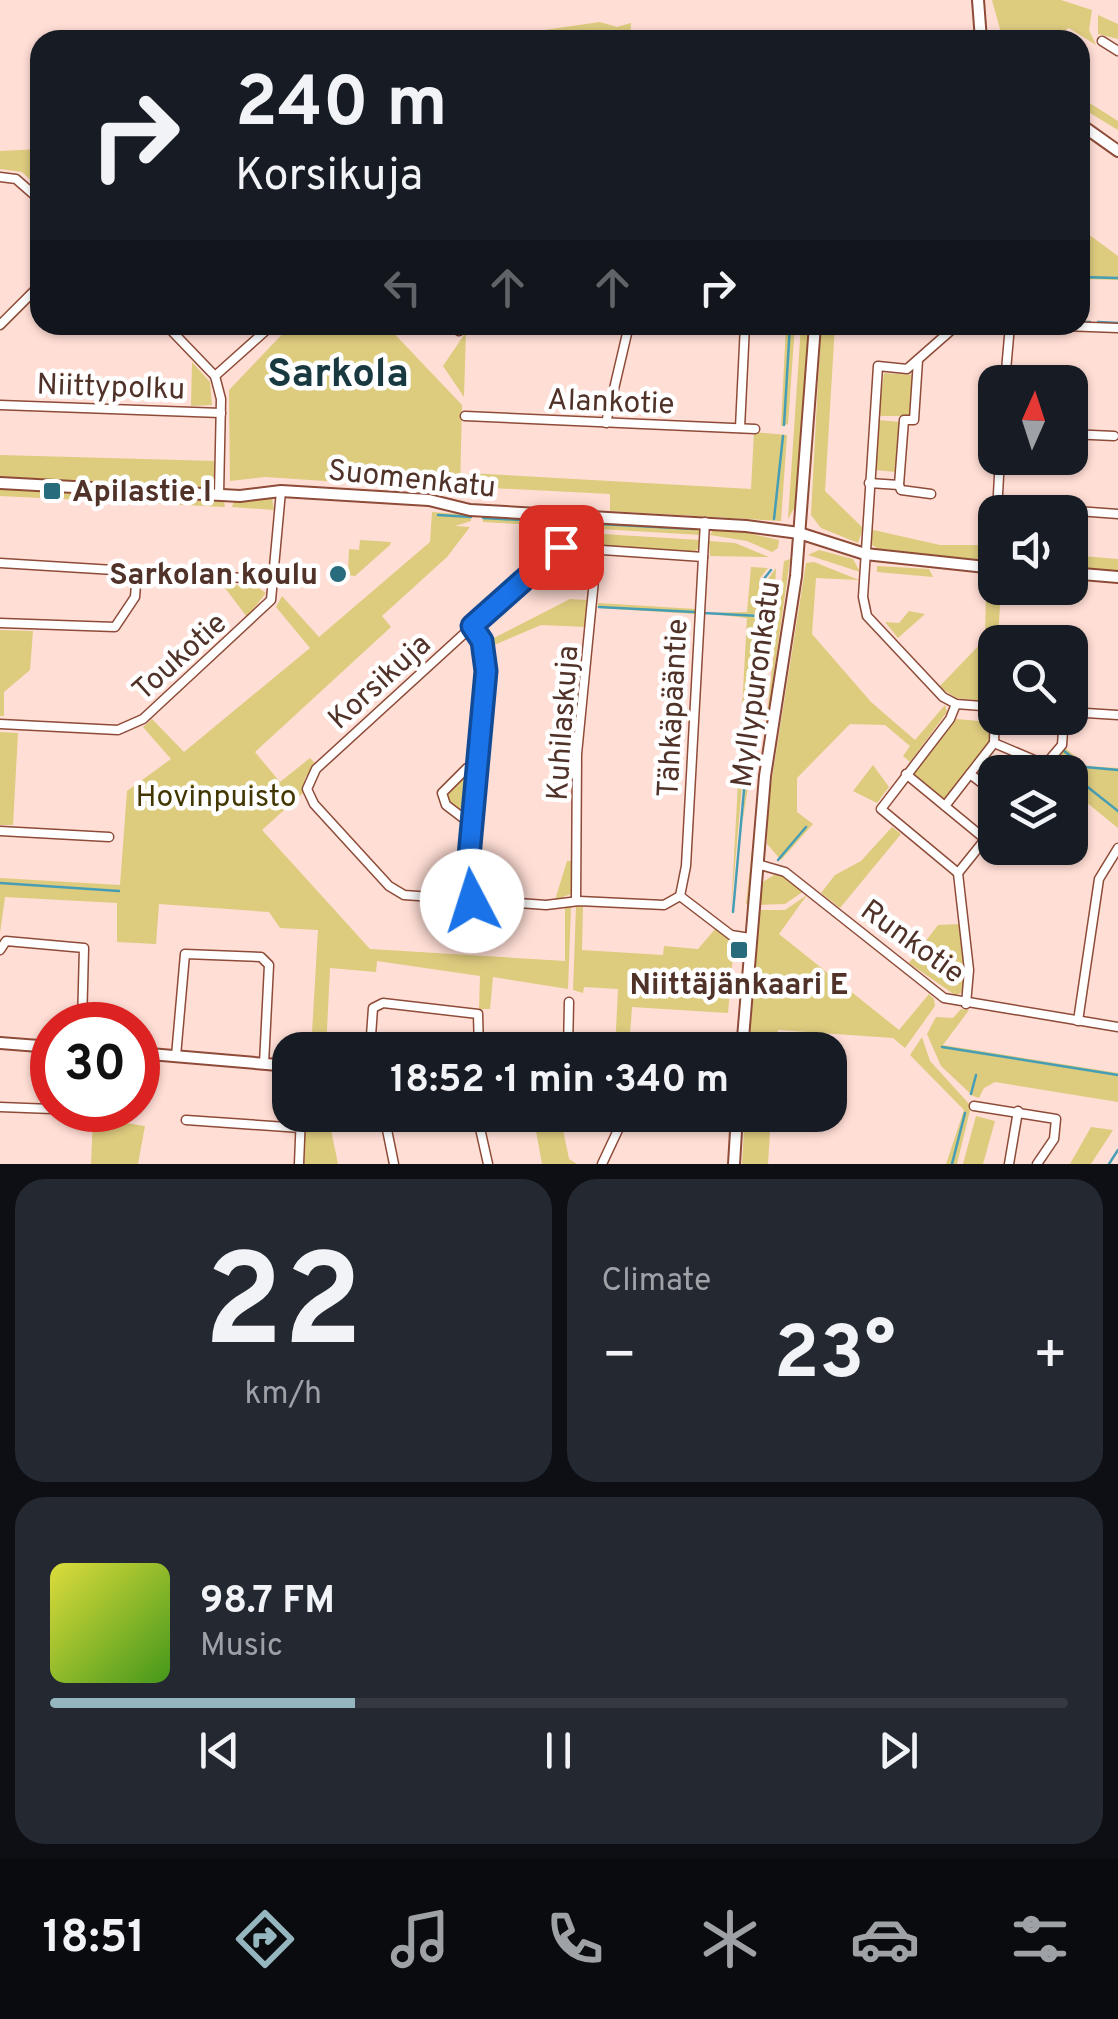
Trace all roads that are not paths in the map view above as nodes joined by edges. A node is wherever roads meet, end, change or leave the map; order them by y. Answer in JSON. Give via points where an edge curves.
{"nodes":[{"id":1,"x":978,"y":0,"type":"edge"},
{"id":2,"x":980,"y":30,"type":"edge"},
{"id":3,"x":1102,"y":41,"type":"dead end"},
{"id":4,"x":1118,"y":51,"type":"edge"},
{"id":5,"x":1090,"y":131,"type":"edge"},
{"id":6,"x":1118,"y":151,"type":"edge"},
{"id":7,"x":0,"y":177,"type":"edge"},
{"id":8,"x":30,"y":191,"type":"edge"},
{"id":9,"x":30,"y":295,"type":"edge"},
{"id":10,"x":0,"y":325,"type":"edge"},
{"id":11,"x":1090,"y":327,"type":"edge"},
{"id":12,"x":1118,"y":328,"type":"edge"},
{"id":13,"x":176,"y":335,"type":"edge"},
{"id":14,"x":261,"y":335,"type":"edge"},
{"id":15,"x":627,"y":335,"type":"edge"},
{"id":16,"x":745,"y":335,"type":"edge"},
{"id":17,"x":814,"y":335,"type":"edge"},
{"id":18,"x":946,"y":335,"type":"edge"},
{"id":19,"x":1009,"y":335,"type":"edge"},
{"id":20,"x":918,"y":360,"type":"junction"},
{"id":21,"x":1006,"y":365,"type":"edge"},
{"id":22,"x":216,"y":376,"type":"junction"},
{"id":23,"x":0,"y":405,"type":"edge"},
{"id":24,"x":221,"y":413,"type":"junction"},
{"id":25,"x":465,"y":416,"type":"dead end"},
{"id":26,"x":606,"y":423,"type":"junction"},
{"id":27,"x":740,"y":428,"type":"junction"},
{"id":28,"x":755,"y":429,"type":"dead end"},
{"id":29,"x":1088,"y":435,"type":"edge"},
{"id":30,"x":1114,"y":436,"type":"dead end"},
{"id":31,"x":0,"y":483,"type":"edge"},
{"id":32,"x":870,"y":483,"type":"junction"},
{"id":33,"x":899,"y":485,"type":"junction"},
{"id":34,"x":281,"y":492,"type":"junction"},
{"id":35,"x":931,"y":494,"type":"dead end"},
{"id":36,"x":218,"y":495,"type":"junction"},
{"id":37,"x":1088,"y":513,"type":"edge"},
{"id":38,"x":1118,"y":514,"type":"edge"},
{"id":39,"x":706,"y":522,"type":"junction"},
{"id":40,"x":800,"y":534,"type":"junction"},
{"id":41,"x":597,"y":550,"type":"junction"},
{"id":42,"x":865,"y":554,"type":"junction"},
{"id":43,"x":703,"y":556,"type":"junction"},
{"id":44,"x":0,"y":562,"type":"edge"},
{"id":45,"x":978,"y":566,"type":"edge"},
{"id":46,"x":137,"y":572,"type":"junction"},
{"id":47,"x":1088,"y":574,"type":"edge"},
{"id":48,"x":1118,"y":577,"type":"edge"},
{"id":49,"x":276,"y":580,"type":"junction"},
{"id":50,"x":0,"y":623,"type":"edge"},
{"id":51,"x":472,"y":626,"type":"junction"},
{"id":52,"x":956,"y":704,"type":"junction"},
{"id":53,"x":978,"y":705,"type":"edge"},
{"id":54,"x":1088,"y":713,"type":"edge"},
{"id":55,"x":1118,"y":715,"type":"edge"},
{"id":56,"x":0,"y":724,"type":"edge"},
{"id":57,"x":994,"y":735,"type":"edge"},
{"id":58,"x":994,"y":743,"type":"junction"},
{"id":59,"x":1023,"y":755,"type":"edge"},
{"id":60,"x":476,"y":767,"type":"junction"},
{"id":61,"x":906,"y":774,"type":"junction"},
{"id":62,"x":970,"y":774,"type":"junction"},
{"id":63,"x":978,"y":780,"type":"edge"},
{"id":64,"x":945,"y":806,"type":"junction"},
{"id":65,"x":471,"y":824,"type":"junction"},
{"id":66,"x":0,"y":831,"type":"edge"},
{"id":67,"x":978,"y":833,"type":"edge"},
{"id":68,"x":109,"y":837,"type":"dead end"},
{"id":69,"x":978,"y":848,"type":"edge"},
{"id":70,"x":1118,"y":848,"type":"edge"},
{"id":71,"x":757,"y":864,"type":"junction"},
{"id":72,"x":958,"y":873,"type":"junction"},
{"id":73,"x":680,"y":896,"type":"junction"},
{"id":74,"x":465,"y":900,"type":"junction"},
{"id":75,"x":576,"y":901,"type":"junction"},
{"id":76,"x":750,"y":938,"type":"junction"},
{"id":77,"x":0,"y":950,"type":"edge"},
{"id":78,"x":83,"y":1002,"type":"edge"},
{"id":79,"x":569,"y":1002,"type":"dead end"},
{"id":80,"x":966,"y":1004,"type":"junction"},
{"id":81,"x":1078,"y":1021,"type":"junction"},
{"id":82,"x":1118,"y":1027,"type":"edge"},
{"id":83,"x":372,"y":1032,"type":"edge"},
{"id":84,"x":478,"y":1032,"type":"edge"},
{"id":85,"x":568,"y":1032,"type":"edge"},
{"id":86,"x":743,"y":1032,"type":"edge"},
{"id":87,"x":0,"y":1042,"type":"edge"},
{"id":88,"x":30,"y":1045,"type":"edge"},
{"id":89,"x":160,"y":1055,"type":"edge"},
{"id":90,"x":176,"y":1056,"type":"junction"},
{"id":91,"x":264,"y":1064,"type":"junction"},
{"id":92,"x":272,"y":1065,"type":"edge"},
{"id":93,"x":974,"y":1106,"type":"dead end"},
{"id":94,"x":0,"y":1107,"type":"edge"},
{"id":95,"x":30,"y":1108,"type":"edge"},
{"id":96,"x":1018,"y":1111,"type":"junction"},
{"id":97,"x":186,"y":1120,"type":"dead end"},
{"id":98,"x":272,"y":1126,"type":"edge"},
{"id":99,"x":301,"y":1132,"type":"edge"},
{"id":100,"x":387,"y":1132,"type":"edge"},
{"id":101,"x":481,"y":1132,"type":"edge"},
{"id":102,"x":618,"y":1132,"type":"edge"},
{"id":103,"x":736,"y":1132,"type":"edge"},
{"id":104,"x":299,"y":1164,"type":"edge"},
{"id":105,"x":394,"y":1164,"type":"edge"},
{"id":106,"x":488,"y":1164,"type":"edge"},
{"id":107,"x":602,"y":1164,"type":"edge"},
{"id":108,"x":734,"y":1164,"type":"edge"},
{"id":109,"x":1009,"y":1164,"type":"edge"},
{"id":110,"x":1037,"y":1164,"type":"edge"}],
"edges":[{"from":1,"to":2,"type":"street"},
{"from":3,"to":4,"type":"street"},
{"from":5,"to":6,"type":"street"},
{"from":7,"to":8,"type":"street","via":[[16,179]]},
{"from":9,"to":10,"type":"street"},
{"from":11,"to":12,"type":"street"},
{"from":13,"to":22,"type":"street"},
{"from":14,"to":22,"type":"street"},
{"from":15,"to":26,"type":"street"},
{"from":16,"to":27,"type":"street"},
{"from":17,"to":40,"type":"street","name":"Myllypuronkatu"},
{"from":18,"to":20,"type":"street"},
{"from":19,"to":21,"type":"street"},
{"from":20,"to":32,"type":"street","via":[[907,369],[878,366]]},
{"from":20,"to":33,"type":"street","via":[[914,420],[904,420]]},
{"from":22,"to":24,"type":"street"},
{"from":23,"to":24,"type":"street","name":"Niittypolku"},
{"from":24,"to":36,"type":"street"},
{"from":25,"to":26,"type":"street","name":"Alankotie"},
{"from":26,"to":27,"type":"street","name":"Alankotie"},
{"from":27,"to":28,"type":"street","name":"Alankotie"},
{"from":29,"to":30,"type":"street"},
{"from":31,"to":36,"type":"street","name":"Suomenkatu"},
{"from":32,"to":33,"type":"street"},
{"from":32,"to":42,"type":"street"},
{"from":33,"to":35,"type":"street"},
{"from":34,"to":36,"type":"street","name":"Suomenkatu"},
{"from":34,"to":39,"type":"street","name":"Suomenkatu"},
{"from":34,"to":49,"type":"street","name":"Toukotie"},
{"from":37,"to":38,"type":"street"},
{"from":39,"to":40,"type":"street","name":"Suomenkatu"},
{"from":39,"to":43,"type":"street","name":"Tähkäpääntie"},
{"from":40,"to":42,"type":"street","name":"Suomenkatu"},
{"from":40,"to":71,"type":"street","name":"Myllypuronkatu"},
{"from":41,"to":43,"type":"street","name":"Korsikuja"},
{"from":41,"to":51,"type":"street","name":"Korsikuja","via":[[559,548]]},
{"from":41,"to":75,"type":"street","name":"Kuhilaskuja","via":[[577,754]]},
{"from":42,"to":45,"type":"street","name":"Suomenkatu"},
{"from":42,"to":52,"type":"street","via":[[865,614]]},
{"from":43,"to":73,"type":"street","name":"Tähkäpääntie"},
{"from":44,"to":46,"type":"street"},
{"from":46,"to":49,"type":"street"},
{"from":46,"to":50,"type":"street","via":[[131,606],[114,627]]},
{"from":47,"to":48,"type":"street"},
{"from":49,"to":56,"type":"street","name":"Toukotie","via":[[271,600],[252,621],[128,728]]},
{"from":51,"to":60,"type":"street","via":[[486,666]]},
{"from":51,"to":74,"type":"street","name":"Korsikuja","via":[[316,769],[308,789],[314,804],[392,889]]},
{"from":52,"to":53,"type":"street"},
{"from":52,"to":61,"type":"street"},
{"from":54,"to":55,"type":"street"},
{"from":57,"to":58,"type":"street"},
{"from":58,"to":59,"type":"street"},
{"from":58,"to":62,"type":"street"},
{"from":60,"to":65,"type":"street"},
{"from":60,"to":65,"type":"street","via":[[442,793],[446,805]]},
{"from":61,"to":64,"type":"street"},
{"from":61,"to":72,"type":"street","via":[[881,810]]},
{"from":62,"to":63,"type":"street"},
{"from":62,"to":64,"type":"street"},
{"from":64,"to":67,"type":"street"},
{"from":65,"to":74,"type":"street"},
{"from":66,"to":68,"type":"street"},
{"from":69,"to":72,"type":"street"},
{"from":70,"to":81,"type":"street","via":[[1099,879]]},
{"from":71,"to":76,"type":"street","name":"Myllypuronkatu"},
{"from":71,"to":80,"type":"street","name":"Runkotie","via":[[785,872],[944,998]]},
{"from":72,"to":80,"type":"street","via":[[970,970]]},
{"from":73,"to":75,"type":"street","via":[[660,905]]},
{"from":73,"to":76,"type":"street","via":[[731,935]]},
{"from":74,"to":75,"type":"street"},
{"from":76,"to":86,"type":"street","name":"Myllypuronkatu"},
{"from":77,"to":78,"type":"street","via":[[6,941],[84,948]]},
{"from":79,"to":85,"type":"street"},
{"from":80,"to":81,"type":"street","name":"Runkotie"},
{"from":81,"to":82,"type":"street","name":"Runkotie"},
{"from":83,"to":84,"type":"street","via":[[374,1008],[382,1003],[478,1014]]},
{"from":87,"to":88,"type":"street"},
{"from":89,"to":90,"type":"street"},
{"from":90,"to":91,"type":"street"},
{"from":90,"to":91,"type":"street","via":[[185,954],[261,956],[269,964]]},
{"from":91,"to":92,"type":"street"},
{"from":93,"to":96,"type":"street"},
{"from":94,"to":95,"type":"street"},
{"from":96,"to":109,"type":"street"},
{"from":96,"to":110,"type":"street","via":[[1056,1118],[1054,1139]]},
{"from":97,"to":98,"type":"street"},
{"from":99,"to":104,"type":"street"},
{"from":100,"to":105,"type":"street"},
{"from":101,"to":106,"type":"street"},
{"from":102,"to":107,"type":"street"},
{"from":103,"to":108,"type":"street"}]}
